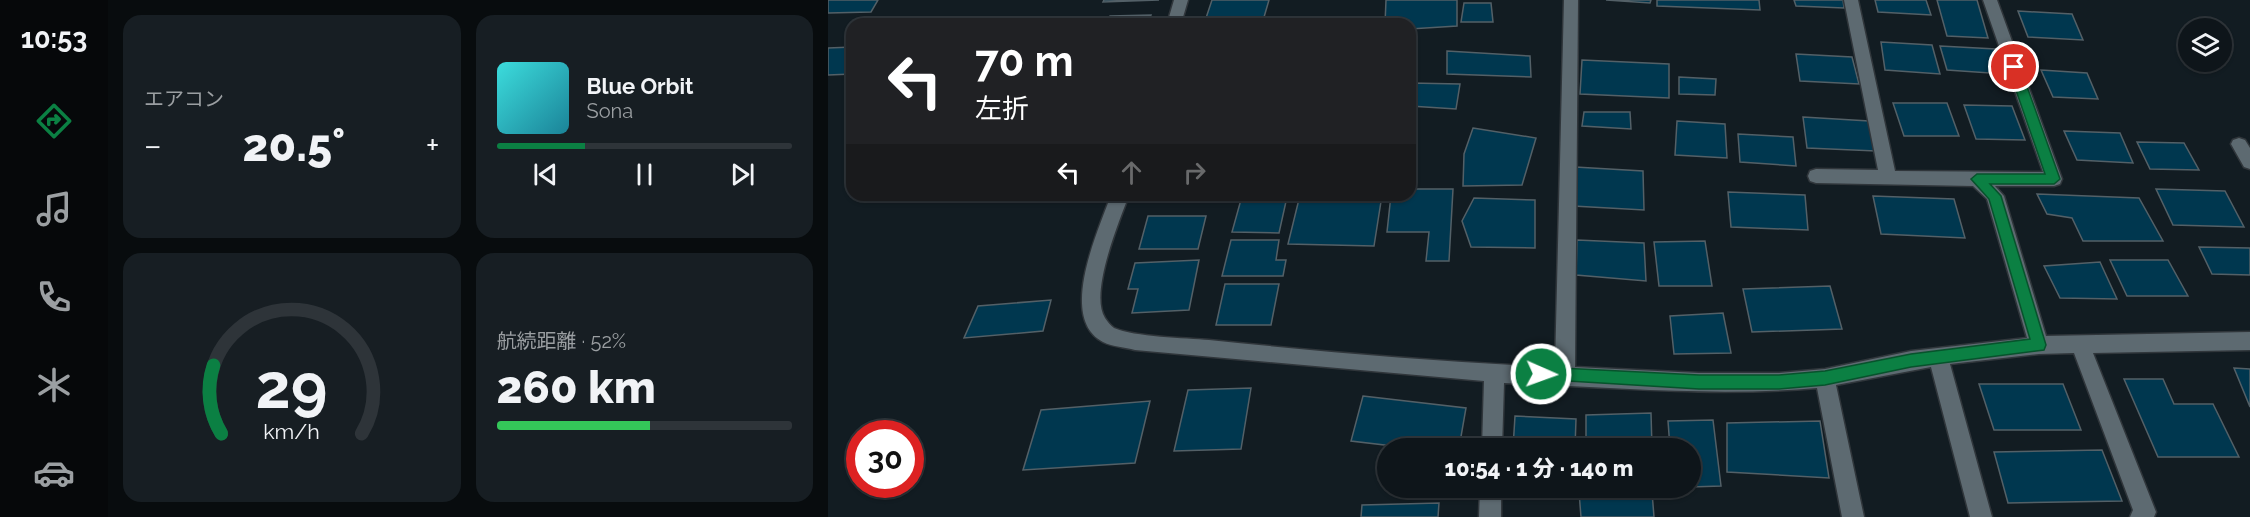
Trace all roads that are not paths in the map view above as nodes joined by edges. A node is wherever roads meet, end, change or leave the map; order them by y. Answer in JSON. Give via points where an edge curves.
{"nodes":[{"id":1,"x":1181,"y":0,"type":"edge"},
{"id":2,"x":1571,"y":0,"type":"edge"},
{"id":3,"x":1851,"y":0,"type":"edge"},
{"id":4,"x":1990,"y":0,"type":"edge"},
{"id":5,"x":1176,"y":18,"type":"edge"},
{"id":6,"x":2239,"y":144,"type":"dead end"},
{"id":7,"x":2250,"y":162,"type":"edge"},
{"id":8,"x":1816,"y":176,"type":"dead end"},
{"id":9,"x":1888,"y":177,"type":"junction"},
{"id":10,"x":1977,"y":179,"type":"junction"},
{"id":11,"x":1118,"y":201,"type":"edge"},
{"id":12,"x":2250,"y":341,"type":"edge"},
{"id":13,"x":2080,"y":344,"type":"junction"},
{"id":14,"x":2038,"y":345,"type":"junction"},
{"id":15,"x":1938,"y":357,"type":"junction"},
{"id":16,"x":1494,"y":373,"type":"junction"},
{"id":17,"x":1565,"y":374,"type":"junction"},
{"id":18,"x":1825,"y":378,"type":"junction"},
{"id":19,"x":1492,"y":438,"type":"edge"},
{"id":20,"x":1491,"y":498,"type":"edge"},
{"id":21,"x":1490,"y":517,"type":"edge"},
{"id":22,"x":1853,"y":517,"type":"edge"},
{"id":23,"x":1981,"y":517,"type":"edge"},
{"id":24,"x":2141,"y":517,"type":"edge"}],
"edges":[{"from":1,"to":5,"type":"street"},
{"from":2,"to":17,"type":"street"},
{"from":3,"to":9,"type":"street"},
{"from":4,"to":10,"type":"street","via":[[2054,179]]},
{"from":6,"to":7,"type":"street"},
{"from":8,"to":9,"type":"street"},
{"from":9,"to":10,"type":"street"},
{"from":10,"to":14,"type":"street","via":[[1995,196]]},
{"from":11,"to":16,"type":"street","via":[[1091,295],[1094,318],[1108,335],[1239,352]]},
{"from":12,"to":13,"type":"street"},
{"from":13,"to":14,"type":"street"},
{"from":13,"to":24,"type":"street","via":[[2145,512]]},
{"from":14,"to":15,"type":"street"},
{"from":15,"to":18,"type":"street"},
{"from":15,"to":23,"type":"street"},
{"from":16,"to":17,"type":"street"},
{"from":16,"to":19,"type":"street"},
{"from":17,"to":18,"type":"street","via":[[1699,382]]},
{"from":18,"to":22,"type":"street"},
{"from":20,"to":21,"type":"street"}]}
